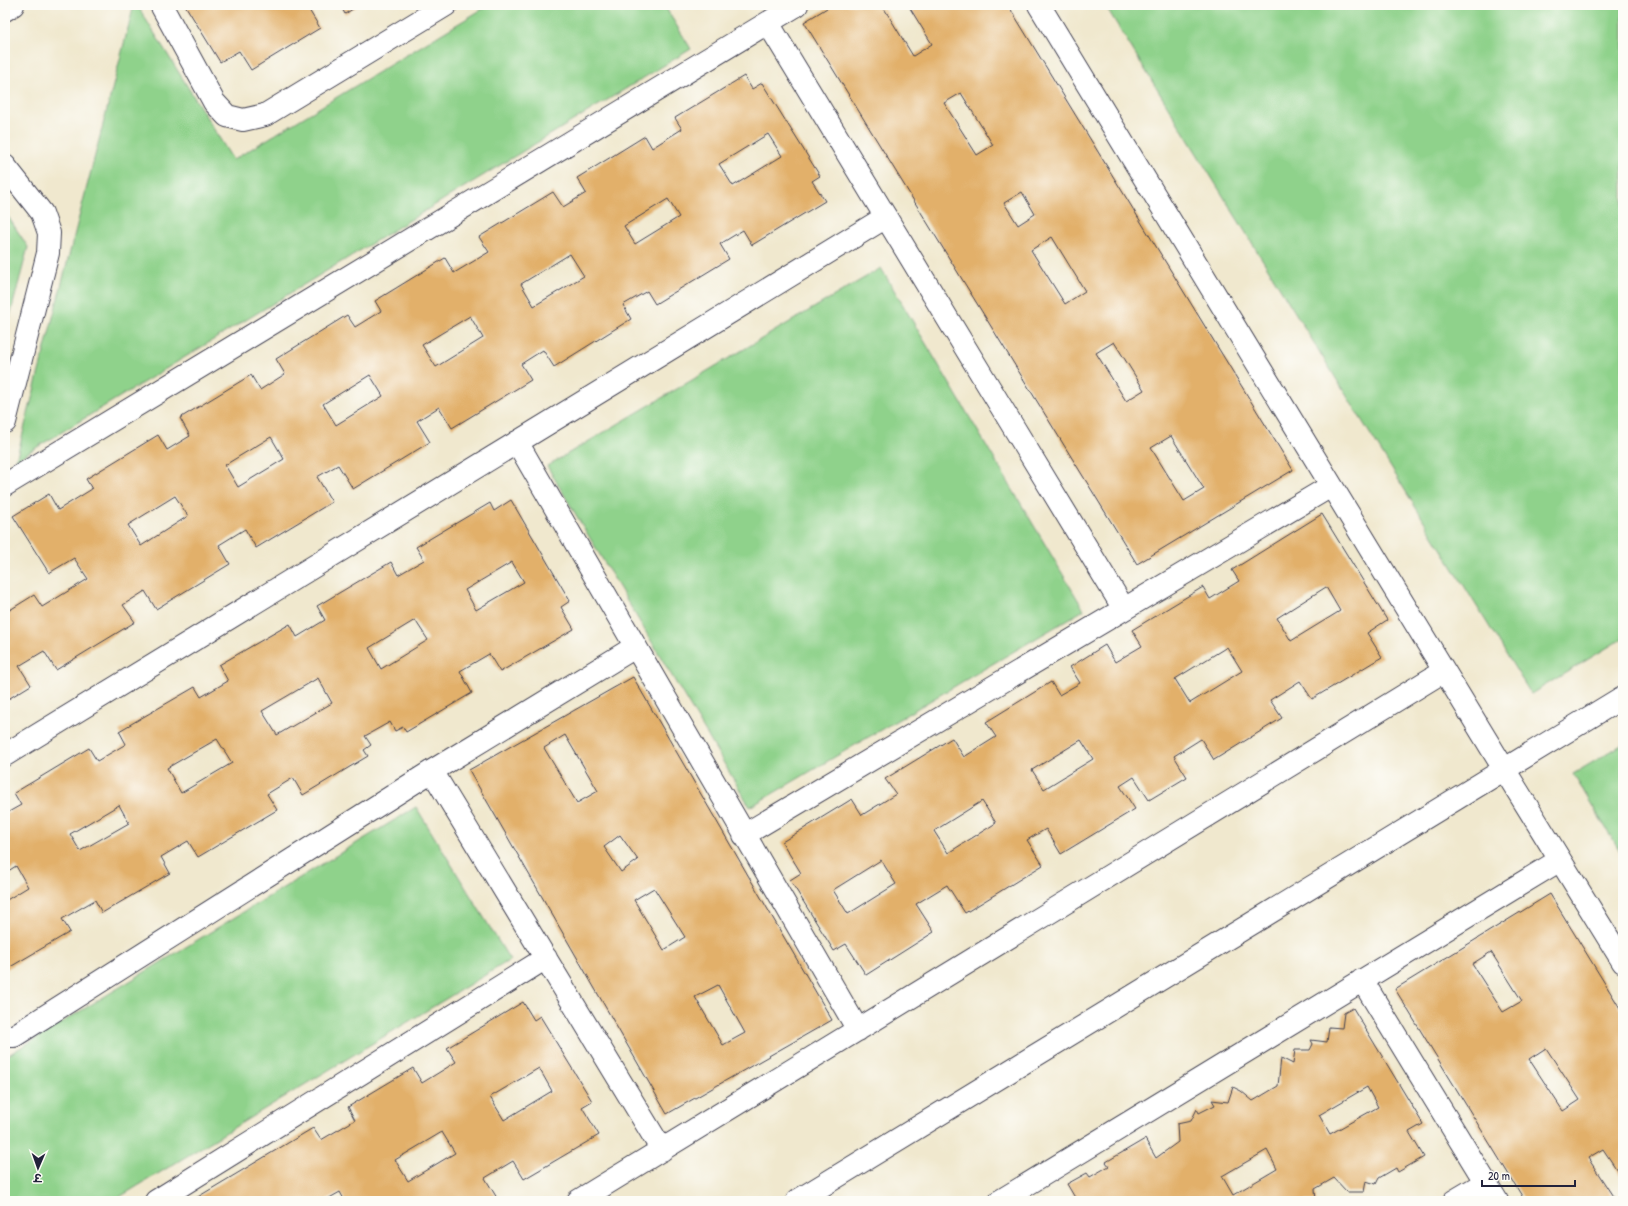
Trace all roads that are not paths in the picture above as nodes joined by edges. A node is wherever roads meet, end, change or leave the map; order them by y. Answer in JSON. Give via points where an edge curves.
{"nodes":[{"id":1,"x":14,"y":5,"type":"edge"},
{"id":2,"x":161,"y":5,"type":"edge"},
{"id":3,"x":446,"y":5,"type":"edge"},
{"id":4,"x":797,"y":5,"type":"edge"},
{"id":5,"x":1039,"y":5,"type":"edge"},
{"id":6,"x":5,"y":10,"type":"edge"},
{"id":7,"x":768,"y":23,"type":"junction"},
{"id":8,"x":5,"y":166,"type":"edge"},
{"id":9,"x":886,"y":217,"type":"junction"},
{"id":10,"x":5,"y":422,"type":"edge"},
{"id":11,"x":518,"y":442,"type":"junction"},
{"id":12,"x":5,"y":485,"type":"edge"},
{"id":13,"x":1331,"y":486,"type":"junction"},
{"id":14,"x":1124,"y":609,"type":"junction"},
{"id":15,"x":635,"y":646,"type":"junction"},
{"id":16,"x":1444,"y":671,"type":"junction"},
{"id":17,"x":1623,"y":697,"type":"edge"},
{"id":18,"x":5,"y":755,"type":"edge"},
{"id":19,"x":1504,"y":769,"type":"junction"},
{"id":20,"x":432,"y":771,"type":"junction"},
{"id":21,"x":744,"y":835,"type":"junction"},
{"id":22,"x":1560,"y":860,"type":"junction"},
{"id":23,"x":546,"y":958,"type":"junction"},
{"id":24,"x":1623,"y":962,"type":"edge"},
{"id":25,"x":1362,"y":980,"type":"junction"},
{"id":26,"x":858,"y":1030,"type":"junction"},
{"id":27,"x":5,"y":1036,"type":"edge"},
{"id":28,"x":662,"y":1150,"type":"junction"},
{"id":29,"x":1486,"y":1182,"type":"junction"},
{"id":30,"x":156,"y":1201,"type":"edge"},
{"id":31,"x":578,"y":1201,"type":"edge"},
{"id":32,"x":797,"y":1201,"type":"edge"},
{"id":33,"x":1000,"y":1201,"type":"edge"},
{"id":34,"x":1454,"y":1201,"type":"edge"},
{"id":35,"x":1497,"y":1201,"type":"edge"}],
"edges":[{"from":1,"to":6,"type":"street"},
{"from":2,"to":3,"type":"street","via":[[214,102],[227,116],[243,120],[266,115]]},
{"from":4,"to":7,"type":"street"},
{"from":5,"to":13,"type":"street"},
{"from":7,"to":9,"type":"street"},
{"from":7,"to":12,"type":"street"},
{"from":8,"to":10,"type":"street","via":[[42,213],[49,233],[48,253]]},
{"from":9,"to":11,"type":"street"},
{"from":9,"to":14,"type":"street"},
{"from":11,"to":15,"type":"street"},
{"from":11,"to":18,"type":"street"},
{"from":13,"to":14,"type":"street"},
{"from":13,"to":16,"type":"street"},
{"from":14,"to":21,"type":"street"},
{"from":15,"to":20,"type":"street"},
{"from":15,"to":21,"type":"street"},
{"from":16,"to":19,"type":"street"},
{"from":16,"to":26,"type":"street"},
{"from":17,"to":19,"type":"street"},
{"from":19,"to":22,"type":"street"},
{"from":19,"to":32,"type":"street"},
{"from":20,"to":23,"type":"street"},
{"from":20,"to":27,"type":"street","via":[[14,1036]]},
{"from":21,"to":26,"type":"street"},
{"from":22,"to":24,"type":"street"},
{"from":22,"to":25,"type":"street"},
{"from":23,"to":28,"type":"street"},
{"from":23,"to":30,"type":"street"},
{"from":25,"to":29,"type":"street"},
{"from":25,"to":33,"type":"street"},
{"from":26,"to":28,"type":"street"},
{"from":28,"to":31,"type":"street"},
{"from":29,"to":34,"type":"street"},
{"from":29,"to":35,"type":"street"}]}
